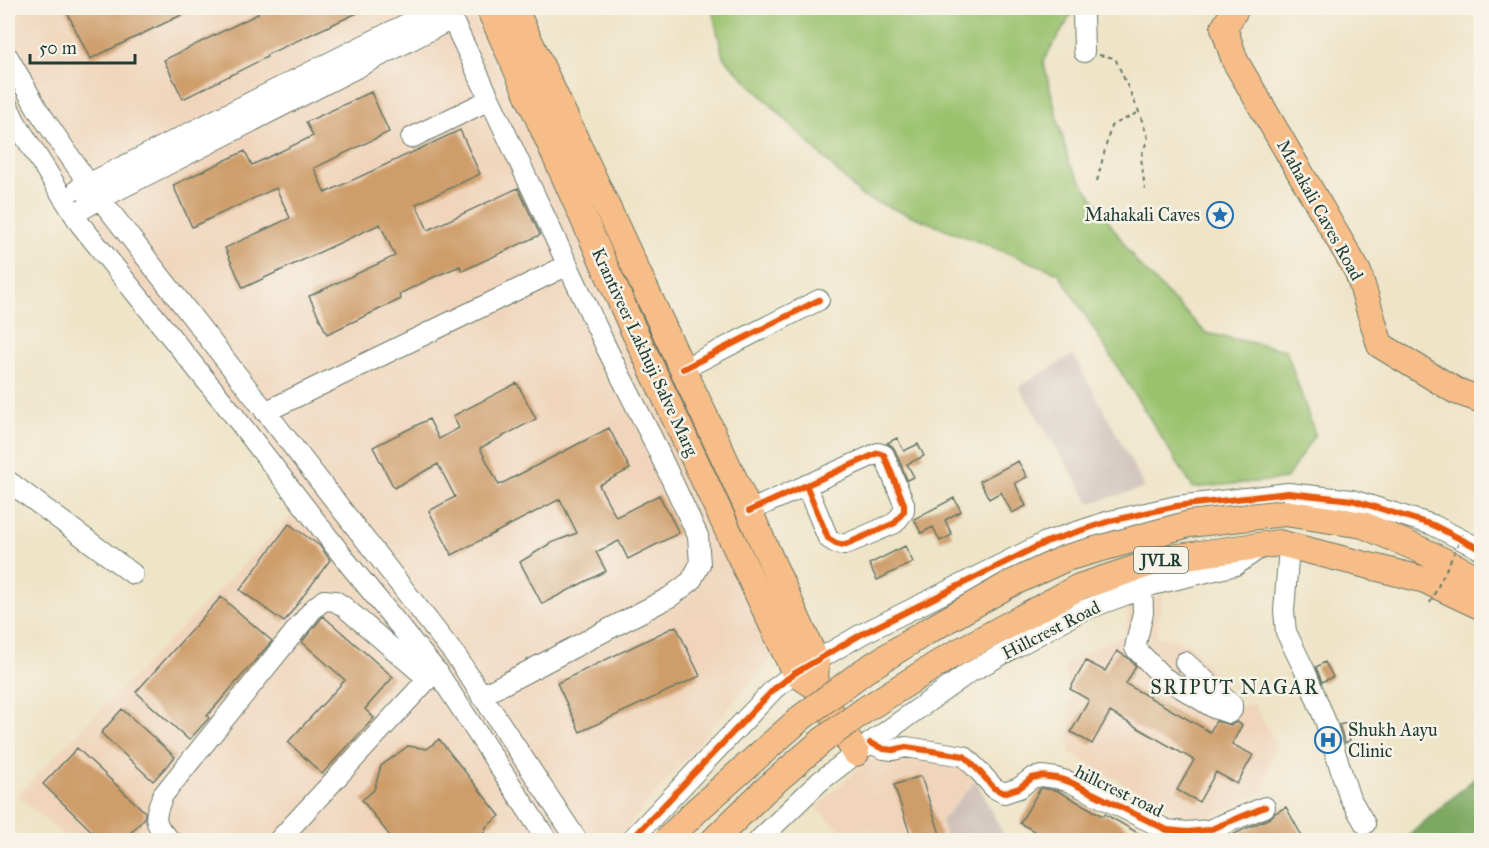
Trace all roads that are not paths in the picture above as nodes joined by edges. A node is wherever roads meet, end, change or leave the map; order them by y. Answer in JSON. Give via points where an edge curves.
{"nodes":[{"id":1,"x":489,"y":8,"type":"edge"},
{"id":2,"x":514,"y":8,"type":"edge"},
{"id":3,"x":1086,"y":8,"type":"edge"},
{"id":4,"x":1236,"y":8,"type":"edge"},
{"id":5,"x":446,"y":11,"type":"edge"},
{"id":6,"x":1084,"y":52,"type":"road end"},
{"id":7,"x":8,"y":57,"type":"edge"},
{"id":8,"x":489,"y":100,"type":"junction"},
{"id":9,"x":38,"y":110,"type":"junction"},
{"id":10,"x":10,"y":117,"type":"edge"},
{"id":11,"x":411,"y":138,"type":"dead end"},
{"id":12,"x":94,"y":191,"type":"junction"},
{"id":13,"x":68,"y":206,"type":"junction"},
{"id":14,"x":568,"y":265,"type":"junction"},
{"id":15,"x":819,"y":300,"type":"dead end"},
{"id":16,"x":683,"y":369,"type":"junction"},
{"id":17,"x":1482,"y":400,"type":"edge"},
{"id":18,"x":265,"y":412,"type":"junction"},
{"id":19,"x":8,"y":481,"type":"edge"},
{"id":20,"x":806,"y":485,"type":"junction"},
{"id":21,"x":749,"y":510,"type":"junction"},
{"id":22,"x":1289,"y":546,"type":"junction"},
{"id":23,"x":1482,"y":550,"type":"edge"},
{"id":24,"x":133,"y":574,"type":"dead end"},
{"id":25,"x":1142,"y":578,"type":"junction"},
{"id":26,"x":1482,"y":580,"type":"edge"},
{"id":27,"x":1482,"y":607,"type":"edge"},
{"id":28,"x":458,"y":659,"type":"junction"},
{"id":29,"x":1185,"y":662,"type":"dead end"},
{"id":30,"x":809,"y":673,"type":"junction"},
{"id":31,"x":433,"y":676,"type":"junction"},
{"id":32,"x":481,"y":696,"type":"junction"},
{"id":33,"x":863,"y":748,"type":"junction"},
{"id":34,"x":1265,"y":807,"type":"dead end"},
{"id":35,"x":1365,"y":824,"type":"dead end"},
{"id":36,"x":170,"y":840,"type":"edge"},
{"id":37,"x":279,"y":840,"type":"edge"},
{"id":38,"x":547,"y":840,"type":"edge"},
{"id":39,"x":577,"y":840,"type":"edge"},
{"id":40,"x":631,"y":840,"type":"edge"},
{"id":41,"x":667,"y":840,"type":"edge"},
{"id":42,"x":714,"y":840,"type":"edge"},
{"id":43,"x":759,"y":840,"type":"edge"}],
"edges":[{"from":1,"to":30,"type":"main road","name":"Krantiveer Lakhuji Salve Marg","via":[[633,328]]},
{"from":2,"to":16,"type":"main road","name":"Krantiveer Lakhuji Salve Marg"},
{"from":3,"to":6,"type":"street"},
{"from":4,"to":17,"type":"main road","name":"Mahakali Caves Road","via":[[1224,28],[1235,61],[1358,272],[1380,345],[1456,391]]},
{"from":5,"to":8,"type":"street"},
{"from":5,"to":12,"type":"street"},
{"from":7,"to":9,"type":"street"},
{"from":8,"to":11,"type":"street"},
{"from":8,"to":14,"type":"street"},
{"from":9,"to":10,"type":"street"},
{"from":9,"to":12,"type":"street"},
{"from":10,"to":13,"type":"street"},
{"from":12,"to":13,"type":"street"},
{"from":12,"to":18,"type":"street"},
{"from":13,"to":31,"type":"street"},
{"from":14,"to":18,"type":"street"},
{"from":14,"to":32,"type":"street","via":[[698,536],[700,564],[691,581],[670,597]]},
{"from":15,"to":16,"type":"street"},
{"from":16,"to":21,"type":"main road","name":"Krantiveer Lakhuji Salve Marg"},
{"from":18,"to":28,"type":"street"},
{"from":19,"to":24,"type":"street"},
{"from":20,"to":20,"type":"street","via":[[880,453],[904,511],[895,523],[844,545],[836,543],[828,538]]},
{"from":20,"to":21,"type":"street"},
{"from":21,"to":30,"type":"main road","name":"Krantiveer Lakhuji Salve Marg"},
{"from":22,"to":25,"type":"main road","number":"JVLR","via":[[1279,543],[1164,559]]},
{"from":22,"to":27,"type":"main road","number":"JVLR","via":[[1425,580]]},
{"from":22,"to":35,"type":"street","via":[[1286,632],[1325,720],[1349,796]]},
{"from":23,"to":30,"type":"street","via":[[1432,525],[1352,500],[1288,493],[1178,506],[1110,521],[1046,542],[862,634]]},
{"from":25,"to":29,"type":"street","via":[[1143,613],[1135,648],[1163,677],[1214,708],[1228,713],[1232,710],[1232,705]]},
{"from":25,"to":33,"type":"street","name":"Hillcrest Road","via":[[967,674]]},
{"from":25,"to":42,"type":"main road","number":"JVLR","bridge":true,"via":[[1079,587],[947,658],[823,740]]},
{"from":26,"to":41,"type":"main road","number":"JVLR","bridge":true,"via":[[1363,525],[1285,513],[1189,524],[1066,558],[1008,585],[864,671],[784,732]]},
{"from":28,"to":31,"type":"street"},
{"from":28,"to":32,"type":"street"},
{"from":30,"to":33,"type":"main road","name":"Krantiveer Lakhuji Salve Marg"},
{"from":30,"to":40,"type":"street","via":[[774,689]]},
{"from":31,"to":36,"type":"street","via":[[344,606],[324,600],[163,795],[156,810],[156,823]]},
{"from":31,"to":37,"type":"street"},
{"from":31,"to":38,"type":"street"},
{"from":32,"to":39,"type":"street"},
{"from":33,"to":34,"type":"street","name":"hillcrest road","via":[[906,747],[964,756],[994,788],[1004,793],[1032,778],[1056,778],[1167,830],[1209,830]]},
{"from":33,"to":43,"type":"street","name":"Hillcrest Road","via":[[819,782]]}]}
